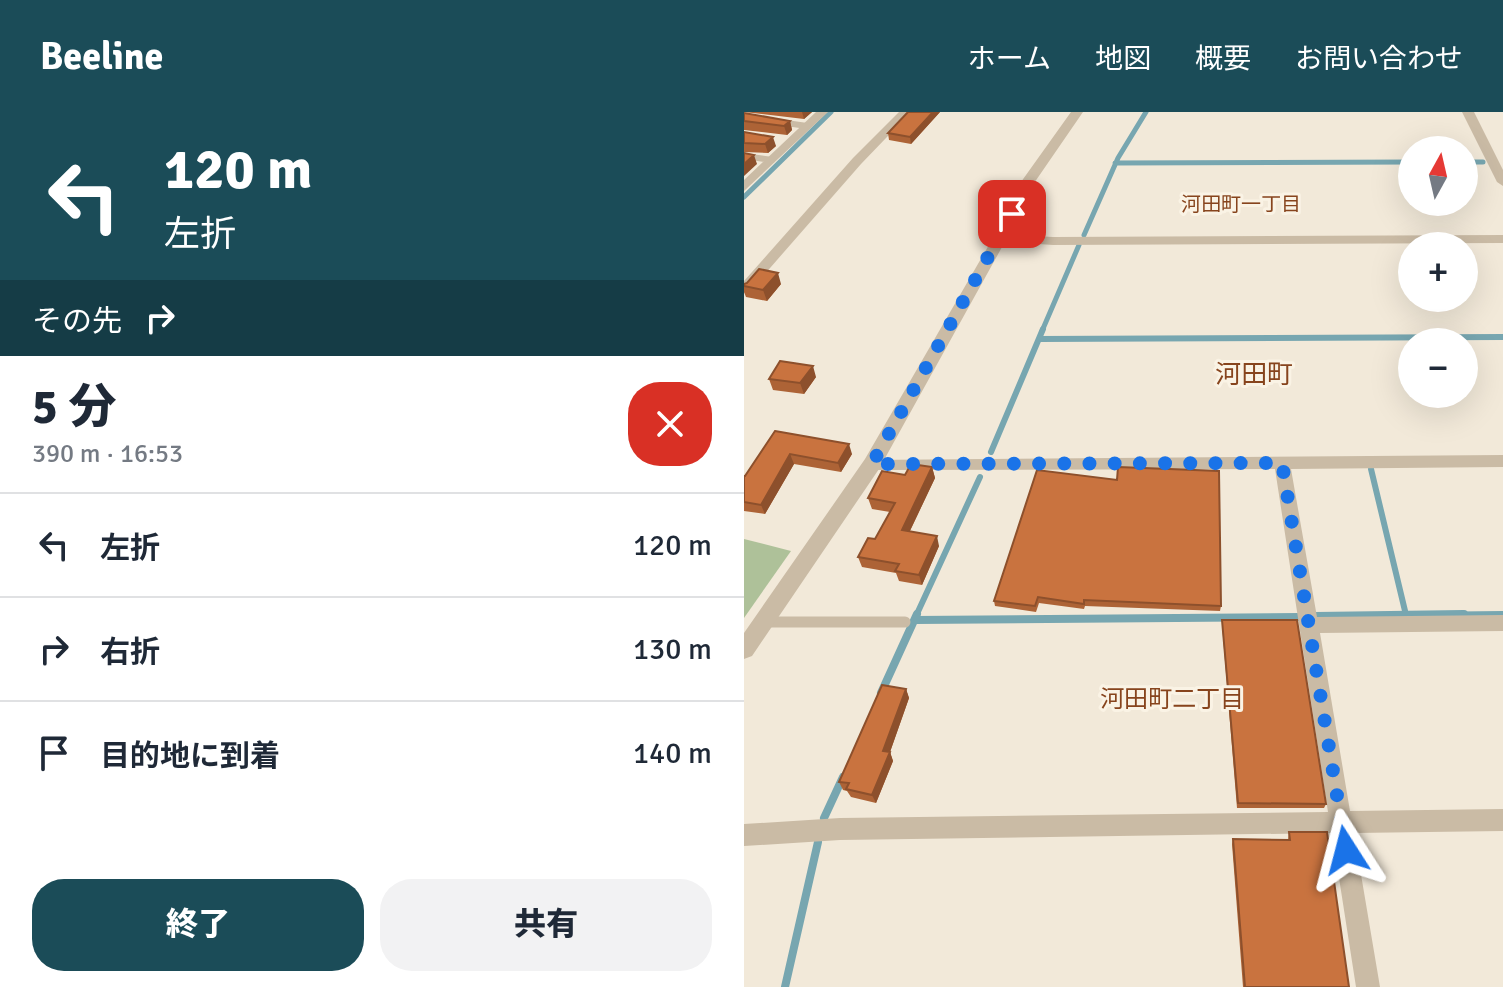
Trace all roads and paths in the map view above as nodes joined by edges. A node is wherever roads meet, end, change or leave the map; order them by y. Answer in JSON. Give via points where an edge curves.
{"nodes":[{"id":1,"x":822,"y":112,"type":"edge"},
{"id":2,"x":905,"y":112,"type":"edge"},
{"id":3,"x":1077,"y":112,"type":"edge"},
{"id":4,"x":1468,"y":112,"type":"edge"},
{"id":5,"x":769,"y":120,"type":"edge"},
{"id":6,"x":807,"y":126,"type":"junction"},
{"id":7,"x":775,"y":140,"type":"edge"},
{"id":8,"x":791,"y":142,"type":"junction"},
{"id":9,"x":744,"y":156,"type":"edge"},
{"id":10,"x":772,"y":160,"type":"junction"},
{"id":11,"x":749,"y":176,"type":"edge"},
{"id":12,"x":1503,"y":182,"type":"edge"},
{"id":13,"x":744,"y":187,"type":"edge"},
{"id":14,"x":1000,"y":238,"type":"junction"},
{"id":15,"x":1503,"y":239,"type":"edge"},
{"id":16,"x":744,"y":289,"type":"edge"},
{"id":17,"x":1503,"y":461,"type":"edge"},
{"id":18,"x":1282,"y":463,"type":"junction"},
{"id":19,"x":872,"y":464,"type":"junction"},
{"id":20,"x":762,"y":622,"type":"junction"},
{"id":21,"x":905,"y":622,"type":"dead end"},
{"id":22,"x":1503,"y":623,"type":"edge"},
{"id":23,"x":1310,"y":625,"type":"junction"},
{"id":24,"x":744,"y":650,"type":"edge"},
{"id":25,"x":1503,"y":820,"type":"edge"},
{"id":26,"x":1342,"y":822,"type":"junction"},
{"id":27,"x":744,"y":835,"type":"edge"},
{"id":28,"x":1368,"y":987,"type":"edge"}],
"edges":[{"from":1,"to":6,"type":"street"},
{"from":2,"to":16,"type":"street"},
{"from":3,"to":14,"type":"street","via":[[1023,189]]},
{"from":4,"to":12,"type":"street"},
{"from":5,"to":6,"type":"lane"},
{"from":6,"to":8,"type":"street"},
{"from":7,"to":8,"type":"street"},
{"from":8,"to":10,"type":"street"},
{"from":9,"to":10,"type":"lane"},
{"from":10,"to":11,"type":"street"},
{"from":11,"to":13,"type":"street"},
{"from":14,"to":15,"type":"street"},
{"from":14,"to":19,"type":"street"},
{"from":17,"to":18,"type":"street"},
{"from":18,"to":19,"type":"street"},
{"from":18,"to":23,"type":"street"},
{"from":19,"to":20,"type":"street"},
{"from":20,"to":21,"type":"lane"},
{"from":20,"to":24,"type":"street"},
{"from":22,"to":23,"type":"street"},
{"from":23,"to":26,"type":"street"},
{"from":25,"to":26,"type":"street"},
{"from":26,"to":27,"type":"street"},
{"from":26,"to":28,"type":"street"}]}
